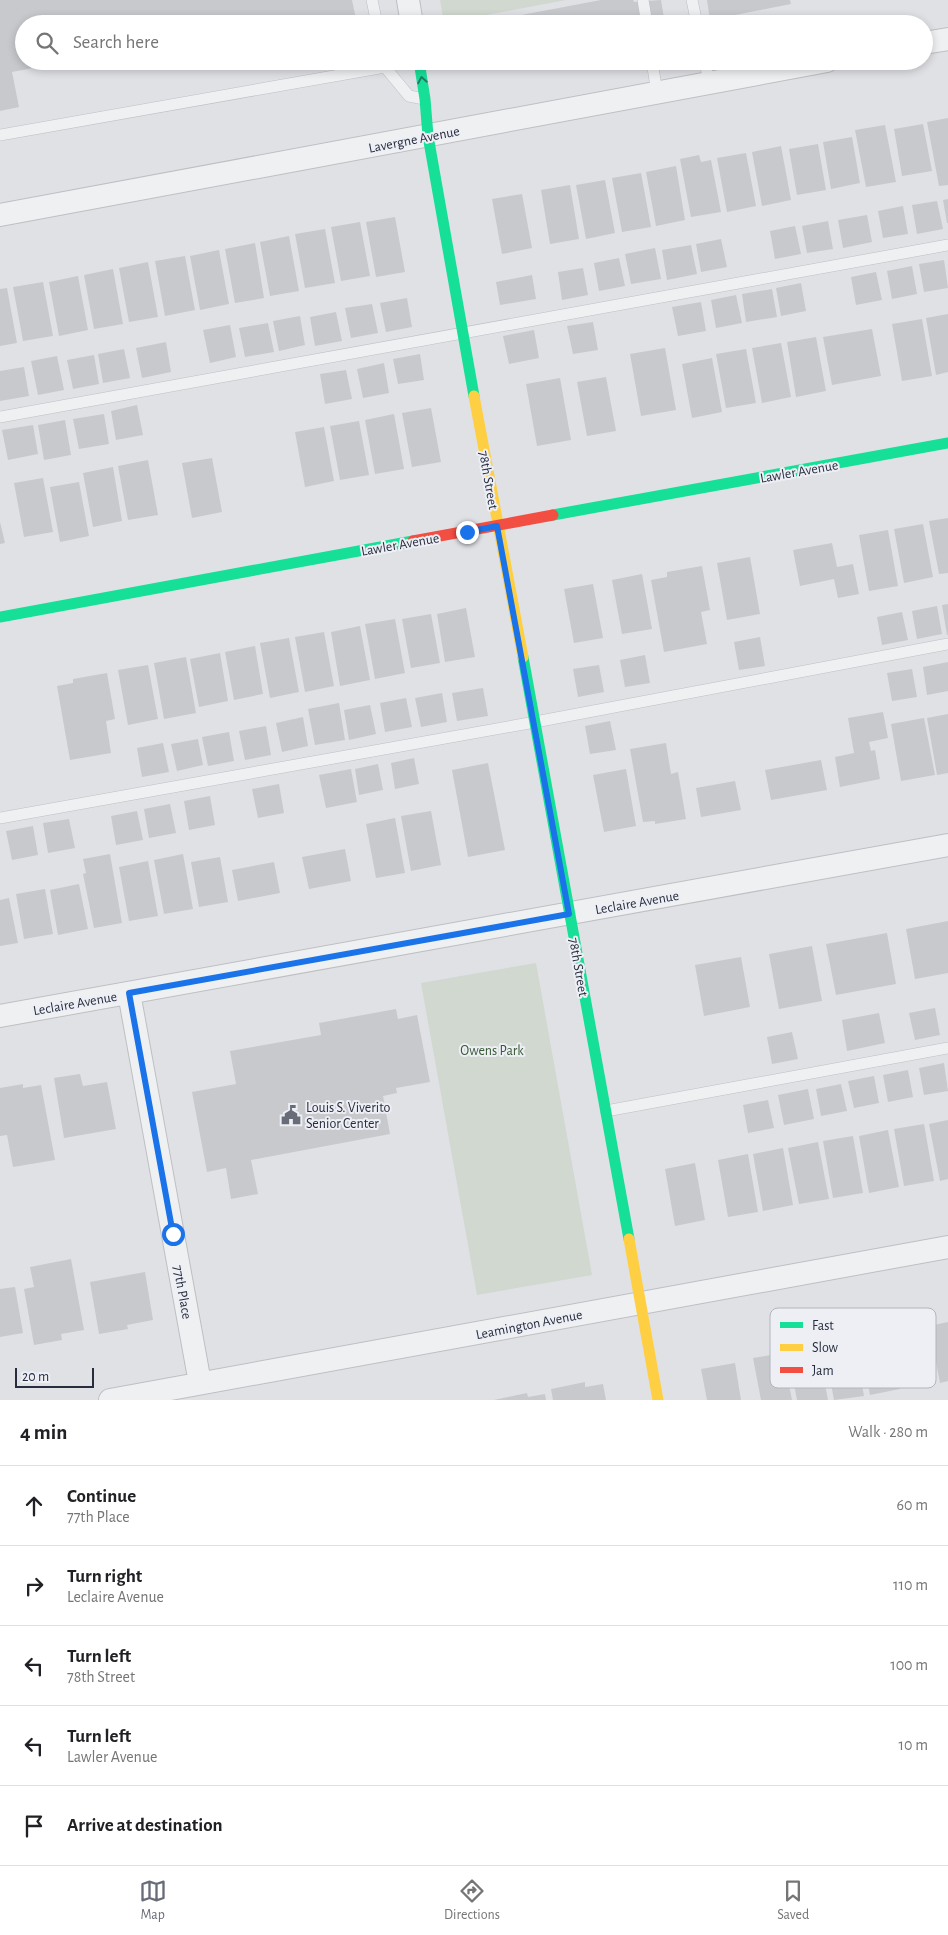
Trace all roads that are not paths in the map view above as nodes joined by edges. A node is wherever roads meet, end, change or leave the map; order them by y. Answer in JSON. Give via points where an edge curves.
{"nodes":[{"id":1,"x":372,"y":0,"type":"edge"},
{"id":2,"x":408,"y":0,"type":"edge"},
{"id":3,"x":643,"y":0,"type":"edge"},
{"id":4,"x":692,"y":0,"type":"edge"},
{"id":5,"x":375,"y":15,"type":"edge"},
{"id":6,"x":410,"y":15,"type":"edge"},
{"id":7,"x":645,"y":15,"type":"edge"},
{"id":8,"x":695,"y":15,"type":"edge"},
{"id":9,"x":948,"y":39,"type":"edge"},
{"id":10,"x":933,"y":42,"type":"edge"},
{"id":11,"x":351,"y":70,"type":"edge"},
{"id":12,"x":389,"y":70,"type":"edge"},
{"id":13,"x":420,"y":70,"type":"edge"},
{"id":14,"x":653,"y":70,"type":"edge"},
{"id":15,"x":706,"y":70,"type":"edge"},
{"id":16,"x":778,"y":70,"type":"edge"},
{"id":17,"x":708,"y":83,"type":"junction"},
{"id":18,"x":657,"y":93,"type":"junction"},
{"id":19,"x":425,"y":99,"type":"junction"},
{"id":20,"x":0,"y":134,"type":"edge"},
{"id":21,"x":428,"y":136,"type":"junction"},
{"id":22,"x":0,"y":215,"type":"edge"},
{"id":23,"x":948,"y":245,"type":"edge"},
{"id":24,"x":462,"y":332,"type":"junction"},
{"id":25,"x":0,"y":417,"type":"edge"},
{"id":26,"x":948,"y":443,"type":"edge"},
{"id":27,"x":497,"y":526,"type":"junction"},
{"id":28,"x":0,"y":617,"type":"edge"},
{"id":29,"x":948,"y":644,"type":"edge"},
{"id":30,"x":534,"y":722,"type":"junction"},
{"id":31,"x":0,"y":818,"type":"edge"},
{"id":32,"x":948,"y":845,"type":"edge"},
{"id":33,"x":569,"y":914,"type":"junction"},
{"id":34,"x":129,"y":993,"type":"junction"},
{"id":35,"x":0,"y":1016,"type":"edge"},
{"id":36,"x":948,"y":1048,"type":"edge"},
{"id":37,"x":605,"y":1111,"type":"junction"},
{"id":38,"x":948,"y":1247,"type":"edge"},
{"id":39,"x":640,"y":1303,"type":"junction"},
{"id":40,"x":200,"y":1383,"type":"junction"},
{"id":41,"x":110,"y":1400,"type":"edge"},
{"id":42,"x":658,"y":1400,"type":"edge"}],
"edges":[{"from":1,"to":5,"type":"lane"},
{"from":2,"to":6,"type":"street"},
{"from":3,"to":7,"type":"lane"},
{"from":4,"to":8,"type":"lane"},
{"from":9,"to":10,"type":"street"},
{"from":11,"to":20,"type":"lane"},
{"from":12,"to":19,"type":"lane","via":[[409,96]]},
{"from":19,"to":13,"type":"street","name":"78th Street","one_way":true},
{"from":14,"to":18,"type":"lane"},
{"from":15,"to":17,"type":"lane"},
{"from":16,"to":17,"type":"street","name":"Lavergne Avenue"},
{"from":17,"to":18,"type":"street","name":"Lavergne Avenue"},
{"from":18,"to":21,"type":"street","name":"Lavergne Avenue"},
{"from":19,"to":21,"type":"street","name":"78th Street"},
{"from":21,"to":22,"type":"street","name":"Lavergne Avenue"},
{"from":21,"to":24,"type":"street","name":"78th Street"},
{"from":23,"to":24,"type":"lane"},
{"from":24,"to":25,"type":"lane"},
{"from":24,"to":27,"type":"street","name":"78th Street"},
{"from":26,"to":27,"type":"street","name":"Lawler Avenue"},
{"from":27,"to":28,"type":"street","name":"Lawler Avenue"},
{"from":27,"to":30,"type":"street","name":"78th Street"},
{"from":29,"to":30,"type":"lane"},
{"from":30,"to":31,"type":"lane"},
{"from":30,"to":33,"type":"street","name":"78th Street"},
{"from":32,"to":33,"type":"street","name":"Leclaire Avenue"},
{"from":33,"to":34,"type":"street","name":"Leclaire Avenue"},
{"from":33,"to":37,"type":"street","name":"78th Street"},
{"from":34,"to":35,"type":"street","name":"Leclaire Avenue"},
{"from":34,"to":40,"type":"street","name":"77th Place"},
{"from":36,"to":37,"type":"lane"},
{"from":37,"to":39,"type":"street","name":"78th Street"},
{"from":38,"to":39,"type":"street","name":"Leamington Avenue"},
{"from":39,"to":40,"type":"street","name":"Leamington Avenue"},
{"from":39,"to":42,"type":"street","name":"78th Street"},
{"from":40,"to":41,"type":"street","name":"Leamington Avenue"}]}
